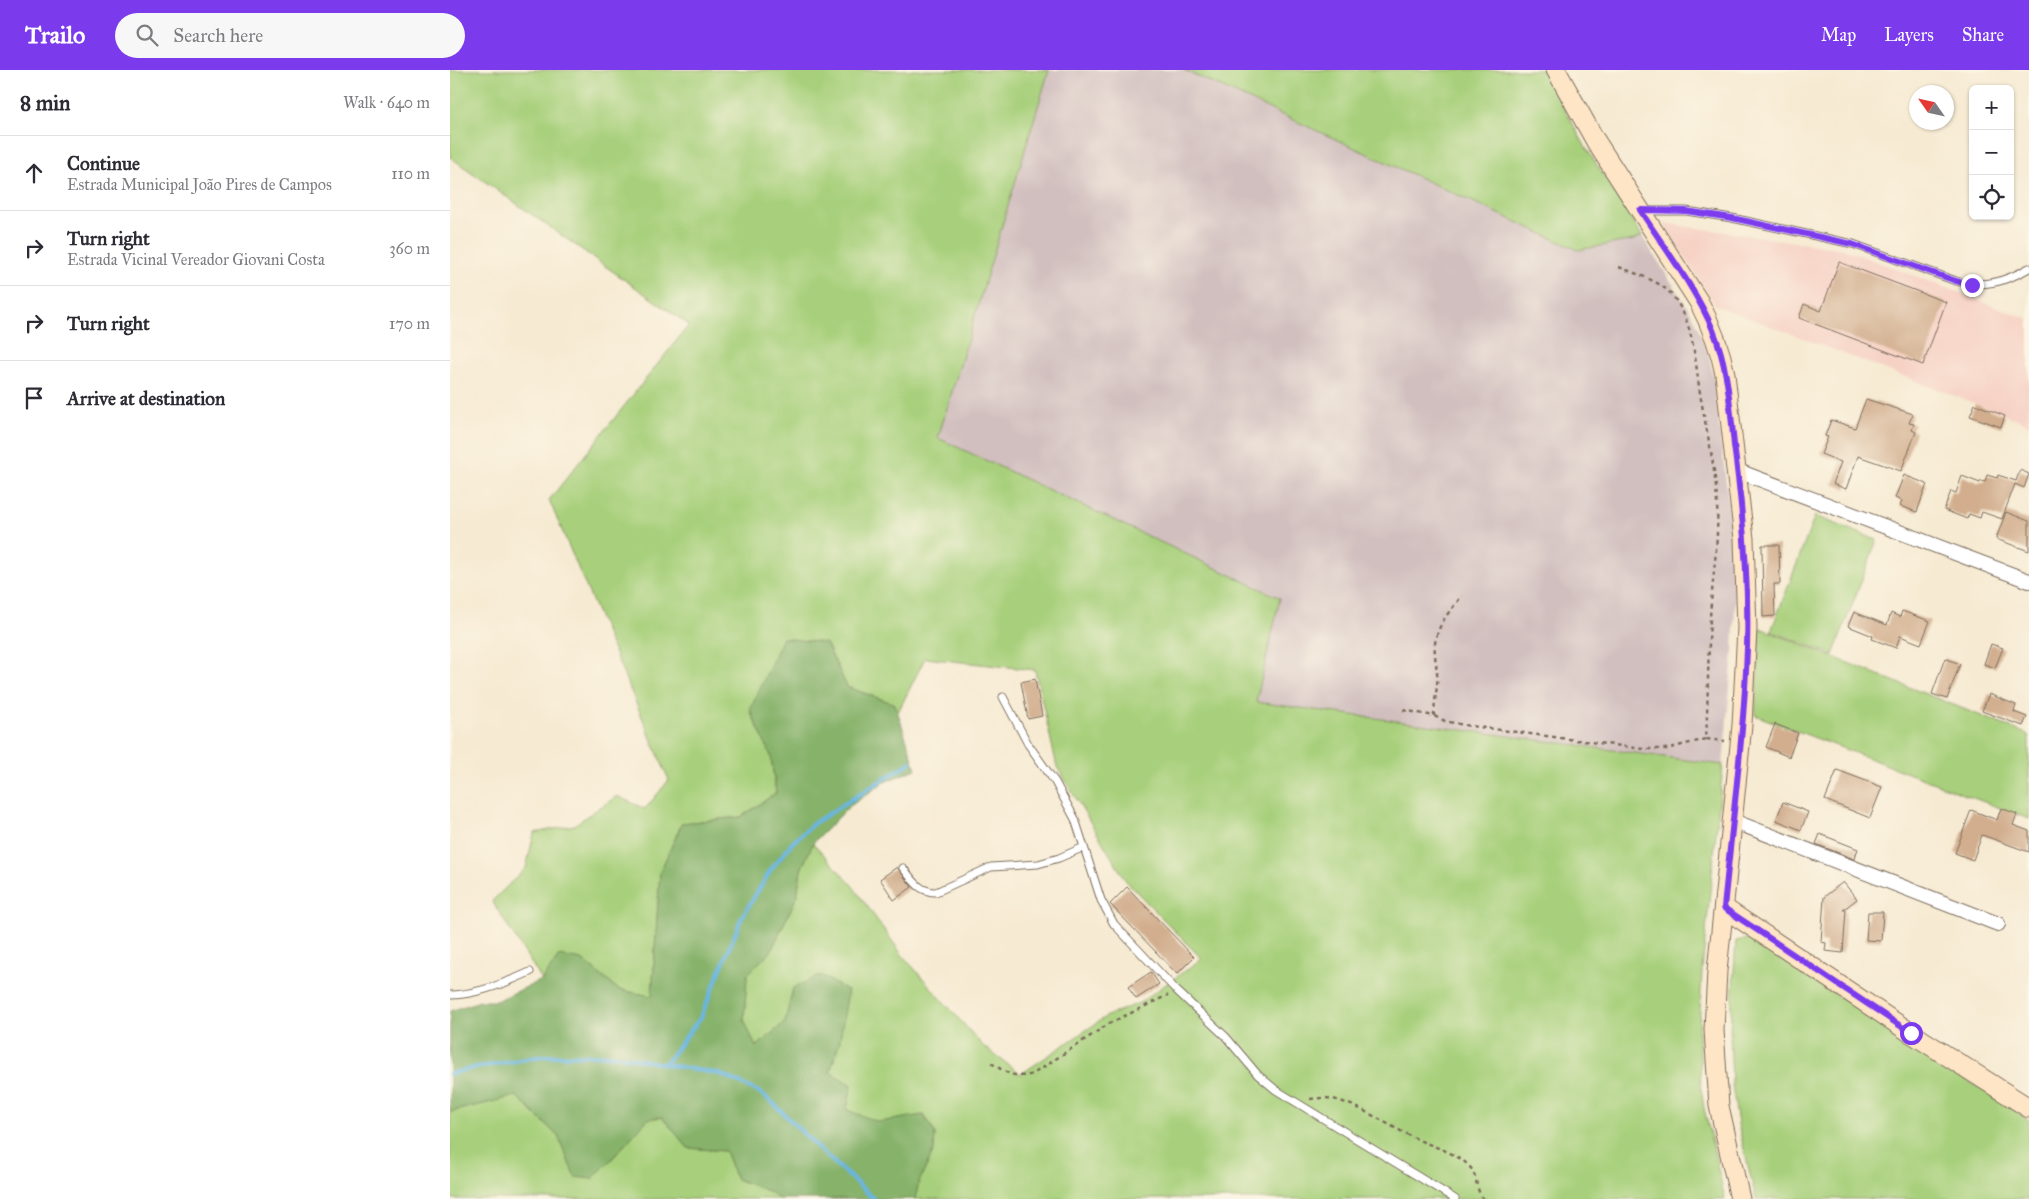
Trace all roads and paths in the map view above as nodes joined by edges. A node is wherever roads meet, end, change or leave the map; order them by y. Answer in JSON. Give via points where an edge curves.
{"nodes":[{"id":1,"x":1556,"y":70,"type":"edge"},
{"id":2,"x":1640,"y":210,"type":"junction"},
{"id":3,"x":1619,"y":267,"type":"dead end"},
{"id":4,"x":2029,"y":268,"type":"edge"},
{"id":5,"x":1738,"y":471,"type":"junction"},
{"id":6,"x":2029,"y":581,"type":"edge"},
{"id":7,"x":1462,"y":596,"type":"dead end"},
{"id":8,"x":1004,"y":697,"type":"dead end"},
{"id":9,"x":1403,"y":710,"type":"dead end"},
{"id":10,"x":1434,"y":716,"type":"junction"},
{"id":11,"x":1706,"y":739,"type":"junction"},
{"id":12,"x":1740,"y":749,"type":"junction"},
{"id":13,"x":1732,"y":821,"type":"junction"},
{"id":14,"x":1084,"y":847,"type":"junction"},
{"id":15,"x":903,"y":868,"type":"dead end"},
{"id":16,"x":1724,"y":908,"type":"junction"},
{"id":17,"x":1998,"y":924,"type":"dead end"},
{"id":18,"x":530,"y":972,"type":"dead end"},
{"id":19,"x":1176,"y":990,"type":"junction"},
{"id":20,"x":450,"y":995,"type":"edge"},
{"id":21,"x":991,"y":1063,"type":"dead end"},
{"id":22,"x":1290,"y":1100,"type":"junction"},
{"id":23,"x":2029,"y":1108,"type":"edge"},
{"id":24,"x":1455,"y":1199,"type":"edge"},
{"id":25,"x":1484,"y":1199,"type":"edge"},
{"id":26,"x":1740,"y":1199,"type":"edge"}],
"edges":[{"from":1,"to":2,"type":"street","via":[[1595,140]]},
{"from":2,"to":4,"type":"lane","via":[[1705,214],[1852,244],[1972,285],[1999,281]]},
{"from":2,"to":5,"type":"street","via":[[1699,302],[1713,330],[1725,374]]},
{"from":3,"to":11,"type":"path","via":[[1645,277],[1671,294],[1686,319],[1696,361],[1711,444],[1717,502]]},
{"from":5,"to":6,"type":"street"},
{"from":5,"to":12,"type":"street","via":[[1747,602]]},
{"from":7,"to":10,"type":"path","via":[[1436,635]]},
{"from":8,"to":14,"type":"lane","via":[[1028,744],[1055,782],[1075,819]]},
{"from":9,"to":10,"type":"path"},
{"from":10,"to":11,"type":"path","via":[[1445,722],[1464,725],[1657,750]]},
{"from":11,"to":12,"type":"path","via":[[1726,741]]},
{"from":12,"to":13,"type":"street"},
{"from":13,"to":16,"type":"street"},
{"from":13,"to":17,"type":"street"},
{"from":14,"to":15,"type":"lane","via":[[1038,864],[991,867],[936,892],[927,892],[917,886]]},
{"from":14,"to":19,"type":"lane","via":[[1101,900],[1114,924]]},
{"from":16,"to":23,"type":"street"},
{"from":16,"to":26,"type":"street","via":[[1714,1030],[1716,1086]]},
{"from":18,"to":20,"type":"lane","via":[[511,981]]},
{"from":19,"to":21,"type":"path","via":[[1110,1024],[1033,1074],[1022,1077]]},
{"from":19,"to":22,"type":"lane","via":[[1226,1036],[1258,1075]]},
{"from":22,"to":24,"type":"lane"},
{"from":22,"to":25,"type":"path","via":[[1335,1099],[1458,1158],[1474,1173],[1479,1194]]}]}
